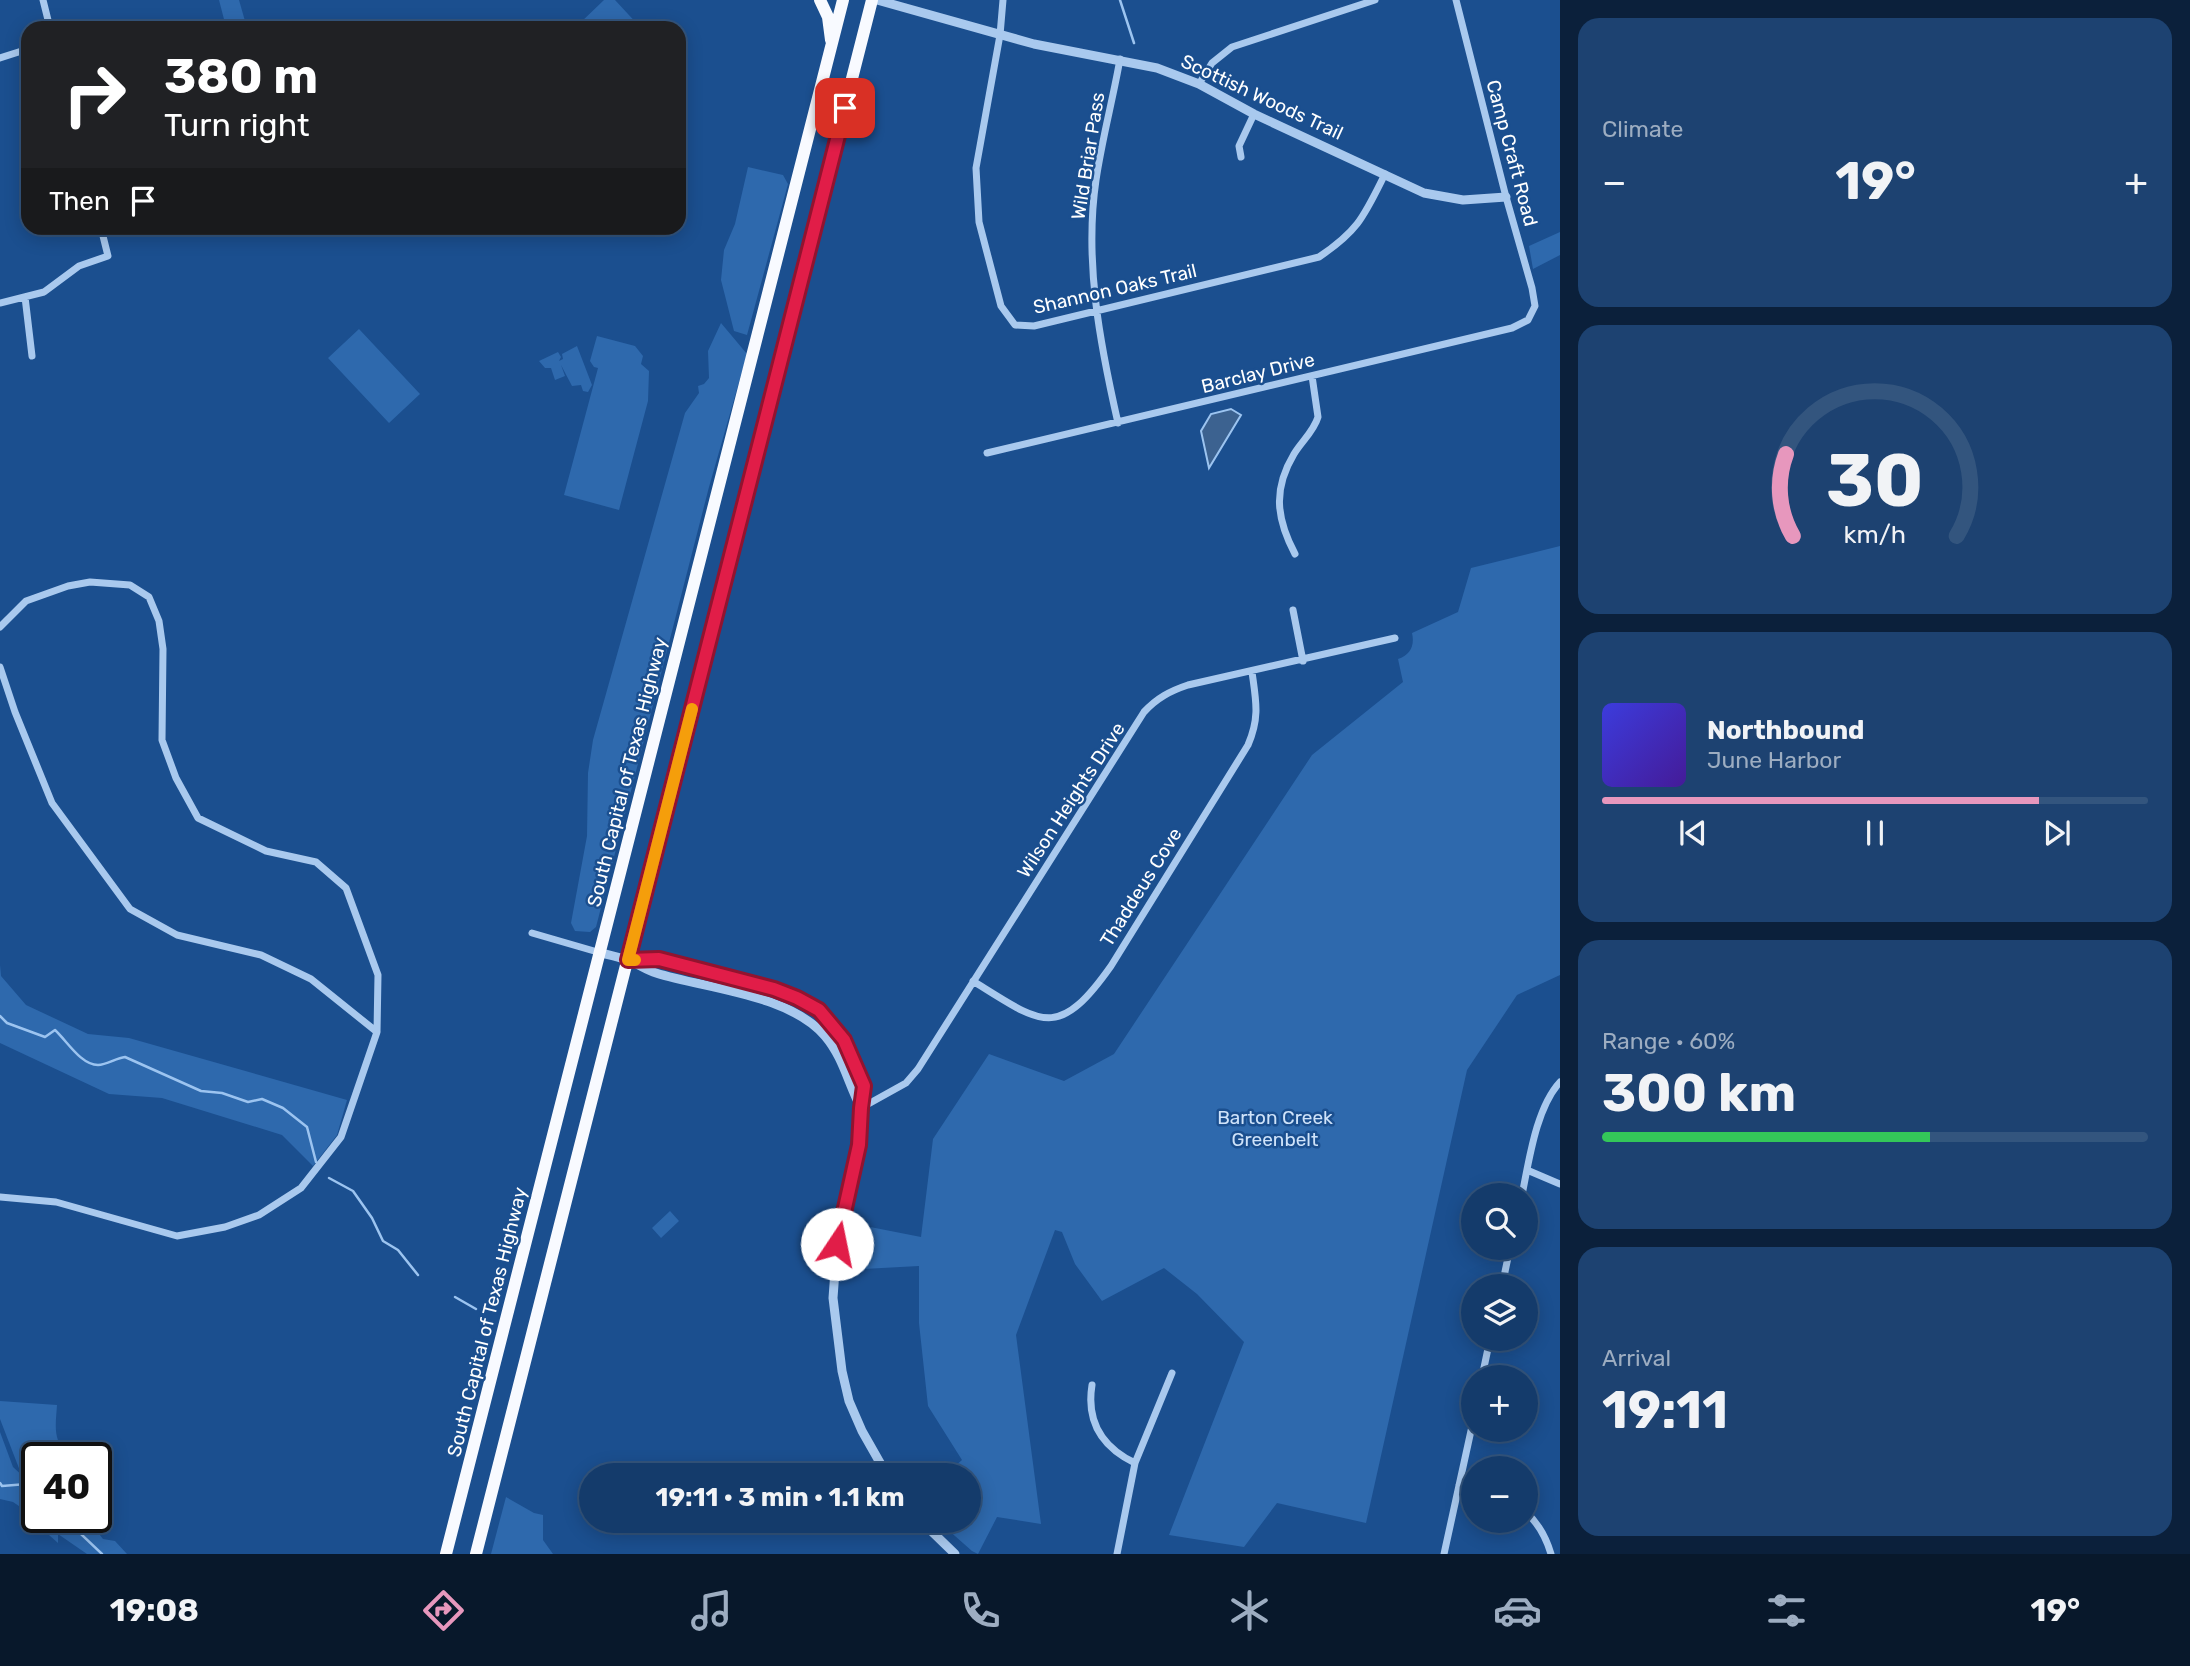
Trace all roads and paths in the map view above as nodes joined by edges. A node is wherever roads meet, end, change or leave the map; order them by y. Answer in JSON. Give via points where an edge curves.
{"nodes":[{"id":1,"x":43,"y":0,"type":"edge"},
{"id":2,"x":820,"y":0,"type":"edge"},
{"id":3,"x":844,"y":0,"type":"edge"},
{"id":4,"x":874,"y":0,"type":"edge"},
{"id":5,"x":1003,"y":0,"type":"edge"},
{"id":6,"x":1375,"y":0,"type":"edge"},
{"id":7,"x":1456,"y":0,"type":"edge"},
{"id":8,"x":48,"y":21,"type":"edge"},
{"id":9,"x":1000,"y":35,"type":"junction"},
{"id":10,"x":832,"y":47,"type":"junction"},
{"id":11,"x":21,"y":51,"type":"edge"},
{"id":12,"x":0,"y":58,"type":"edge"},
{"id":13,"x":1120,"y":59,"type":"junction"},
{"id":14,"x":1199,"y":84,"type":"junction"},
{"id":15,"x":1254,"y":114,"type":"junction"},
{"id":16,"x":1241,"y":156,"type":"dead end"},
{"id":17,"x":1385,"y":174,"type":"junction"},
{"id":18,"x":1506,"y":197,"type":"junction"},
{"id":19,"x":102,"y":235,"type":"edge"},
{"id":20,"x":25,"y":297,"type":"junction"},
{"id":21,"x":0,"y":303,"type":"edge"},
{"id":22,"x":1097,"y":311,"type":"junction"},
{"id":23,"x":1532,"y":315,"type":"joint"},
{"id":24,"x":32,"y":356,"type":"dead end"},
{"id":25,"x":1312,"y":376,"type":"junction"},
{"id":26,"x":1118,"y":423,"type":"junction"},
{"id":27,"x":987,"y":453,"type":"dead end"},
{"id":28,"x":1295,"y":554,"type":"dead end"},
{"id":29,"x":1293,"y":610,"type":"dead end"},
{"id":30,"x":0,"y":627,"type":"edge"},
{"id":31,"x":1395,"y":638,"type":"dead end"},
{"id":32,"x":1303,"y":661,"type":"junction"},
{"id":33,"x":0,"y":667,"type":"edge"},
{"id":34,"x":1252,"y":672,"type":"junction"},
{"id":35,"x":532,"y":933,"type":"dead end"},
{"id":36,"x":601,"y":953,"type":"junction"},
{"id":37,"x":628,"y":960,"type":"junction"},
{"id":38,"x":973,"y":981,"type":"junction"},
{"id":39,"x":377,"y":1032,"type":"junction"},
{"id":40,"x":1560,"y":1082,"type":"edge"},
{"id":41,"x":861,"y":1108,"type":"junction"},
{"id":42,"x":1527,"y":1170,"type":"junction"},
{"id":43,"x":1524,"y":1183,"type":"edge"},
{"id":44,"x":1560,"y":1184,"type":"edge"},
{"id":45,"x":0,"y":1197,"type":"edge"},
{"id":46,"x":1172,"y":1373,"type":"dead end"},
{"id":47,"x":1092,"y":1385,"type":"dead end"},
{"id":48,"x":1469,"y":1442,"type":"edge"},
{"id":49,"x":880,"y":1463,"type":"edge"},
{"id":50,"x":1135,"y":1463,"type":"junction"},
{"id":51,"x":1459,"y":1486,"type":"joint"},
{"id":52,"x":1538,"y":1525,"type":"edge"},
{"id":53,"x":934,"y":1533,"type":"edge"},
{"id":54,"x":446,"y":1554,"type":"edge"},
{"id":55,"x":476,"y":1554,"type":"edge"},
{"id":56,"x":956,"y":1554,"type":"edge"},
{"id":57,"x":1117,"y":1554,"type":"edge"},
{"id":58,"x":1444,"y":1554,"type":"edge"},
{"id":59,"x":1551,"y":1554,"type":"edge"}],
"edges":[{"from":1,"to":8,"type":"street"},
{"from":2,"to":10,"type":"highway","via":[[828,17]]},
{"from":3,"to":10,"type":"highway","name":"South Capital of Texas Highway"},
{"from":4,"to":9,"type":"street","name":"Scottish Woods Trail"},
{"from":4,"to":37,"type":"highway"},
{"from":5,"to":9,"type":"street","name":"Shannon Oaks Trail"},
{"from":6,"to":14,"type":"street","via":[[1232,47],[1212,64]]},
{"from":7,"to":18,"type":"street","name":"Camp Craft Road"},
{"from":9,"to":13,"type":"street","name":"Scottish Woods Trail"},
{"from":9,"to":22,"type":"street","name":"Shannon Oaks Trail","via":[[976,167],[979,222],[1001,306],[1015,325],[1034,326]]},
{"from":10,"to":36,"type":"highway","name":"South Capital of Texas Highway"},
{"from":11,"to":12,"type":"street"},
{"from":13,"to":14,"type":"street","name":"Scottish Woods Trail"},
{"from":13,"to":22,"type":"street","name":"Wild Briar Pass","via":[[1096,181],[1092,232]]},
{"from":14,"to":15,"type":"street","name":"Scottish Woods Trail"},
{"from":15,"to":16,"type":"street","via":[[1239,146]]},
{"from":15,"to":17,"type":"street","name":"Scottish Woods Trail"},
{"from":17,"to":18,"type":"street","name":"Scottish Woods Trail","via":[[1424,193],[1463,200]]},
{"from":17,"to":22,"type":"street","name":"Shannon Oaks Trail","via":[[1360,223],[1319,257]]},
{"from":18,"to":23,"type":"street","name":"Camp Craft Road","via":[[1532,288]]},
{"from":19,"to":20,"type":"street","via":[[108,256],[79,266],[44,292]]},
{"from":20,"to":21,"type":"street"},
{"from":20,"to":24,"type":"street"},
{"from":22,"to":26,"type":"street","name":"Wild Briar Pass"},
{"from":23,"to":25,"type":"street","name":"Barclay Drive","via":[[1513,328]]},
{"from":25,"to":26,"type":"street","name":"Barclay Drive"},
{"from":25,"to":28,"type":"street","via":[[1318,417],[1288,467],[1279,504],[1280,522]]},
{"from":26,"to":27,"type":"street","name":"Barclay Drive"},
{"from":29,"to":32,"type":"street"},
{"from":30,"to":39,"type":"street","via":[[26,601],[68,586],[130,584],[149,597],[163,649],[162,740],[176,778],[198,818],[266,851],[316,862],[346,888],[378,975]]},
{"from":31,"to":32,"type":"street","name":"Wilson Heights Drive"},
{"from":32,"to":34,"type":"street","name":"Wilson Heights Drive"},
{"from":33,"to":39,"type":"street","via":[[52,803],[130,909],[177,935],[261,955],[301,974]]},
{"from":34,"to":38,"type":"street","name":"Wilson Heights Drive","via":[[1188,685],[1161,696],[1144,712]]},
{"from":34,"to":38,"type":"street","name":"Thaddeus Cove","via":[[1258,716],[1248,745],[1086,1000],[1065,1015],[1042,1017],[1018,1010]]},
{"from":35,"to":36,"type":"street"},
{"from":36,"to":37,"type":"street"},
{"from":36,"to":54,"type":"highway","name":"South Capital of Texas Highway"},
{"from":37,"to":41,"type":"street","via":[[653,973],[768,1002],[813,1024],[838,1053]]},
{"from":37,"to":41,"type":"street","via":[[659,959],[747,981],[819,1010],[844,1040],[857,1065],[864,1086]]},
{"from":37,"to":55,"type":"highway"},
{"from":38,"to":41,"type":"street","name":"Wilson Heights Drive","via":[[906,1083]]},
{"from":39,"to":45,"type":"street","via":[[341,1137],[301,1188],[259,1215],[177,1236],[56,1202]]},
{"from":40,"to":42,"type":"street","via":[[1542,1114]]},
{"from":41,"to":49,"type":"street","via":[[859,1145],[837,1244],[833,1298],[849,1401]]},
{"from":42,"to":43,"type":"street"},
{"from":42,"to":44,"type":"street"},
{"from":46,"to":50,"type":"street"},
{"from":47,"to":50,"type":"street","via":[[1091,1409],[1098,1433],[1108,1446]]},
{"from":48,"to":51,"type":"street"},
{"from":50,"to":57,"type":"street"},
{"from":51,"to":58,"type":"street"},
{"from":52,"to":59,"type":"street"},
{"from":53,"to":56,"type":"street"}]}
